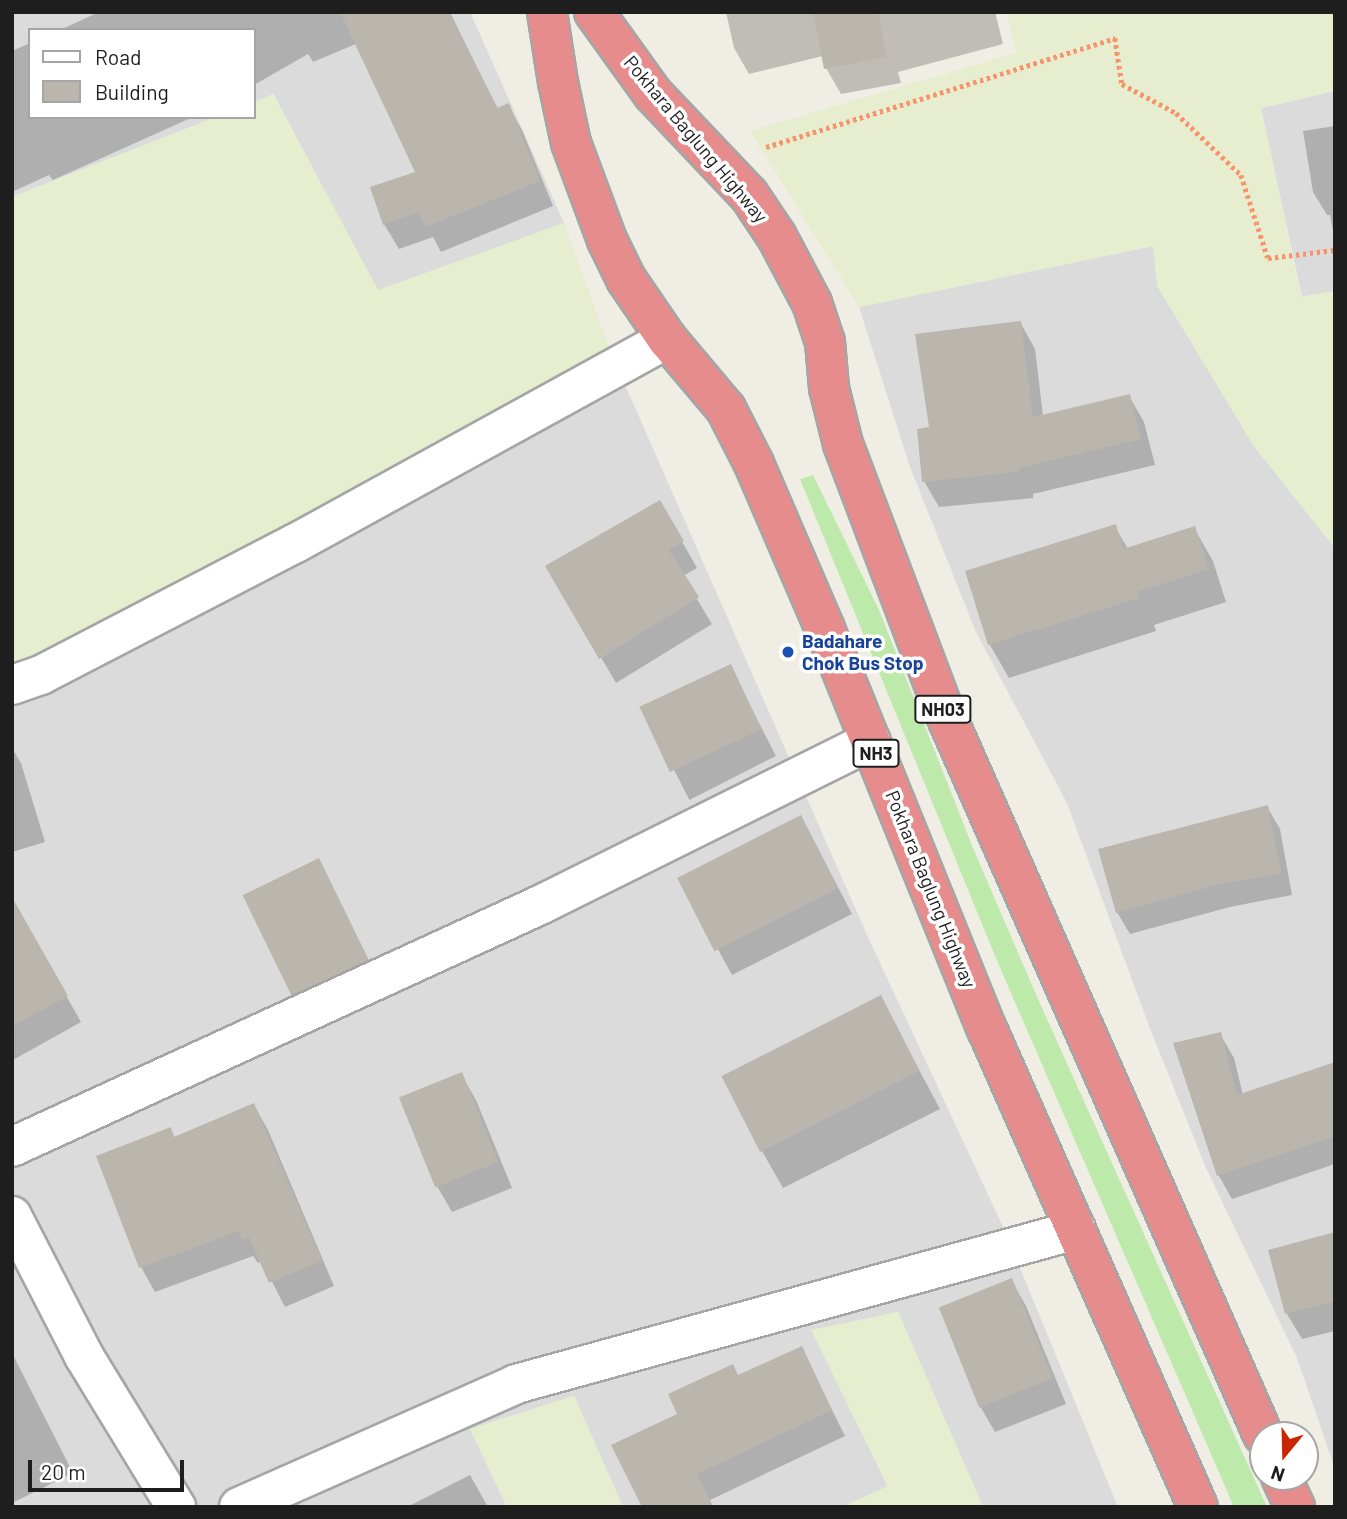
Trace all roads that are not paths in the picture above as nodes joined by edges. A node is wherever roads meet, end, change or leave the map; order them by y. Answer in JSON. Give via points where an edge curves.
{"nodes":[{"id":1,"x":547,"y":12,"type":"edge"},
{"id":2,"x":594,"y":12,"type":"edge"},
{"id":3,"x":667,"y":339,"type":"junction"},
{"id":4,"x":12,"y":685,"type":"edge"},
{"id":5,"x":871,"y":741,"type":"junction"},
{"id":6,"x":12,"y":1147,"type":"edge"},
{"id":7,"x":12,"y":1216,"type":"edge"},
{"id":8,"x":1076,"y":1230,"type":"junction"},
{"id":9,"x":1257,"y":1421,"type":"edge"},
{"id":10,"x":176,"y":1507,"type":"edge"},
{"id":11,"x":239,"y":1507,"type":"edge"},
{"id":12,"x":1198,"y":1507,"type":"edge"}],
"edges":[{"from":1,"to":3,"type":"highway","name":"Pokhara Baglung Highway","number":"NH3","via":[[560,94],[588,195],[626,279]]},
{"from":2,"to":9,"type":"highway","name":"Pokhara Baglung Highway","number":"NH03","via":[[653,94],[749,195],[812,303],[825,342],[829,388],[843,444],[939,698]]},
{"from":3,"to":4,"type":"street","via":[[296,543],[41,675]]},
{"from":3,"to":5,"type":"highway","name":"Pokhara Baglung Highway","number":"NH3","via":[[732,420]]},
{"from":5,"to":6,"type":"street","via":[[540,905]]},
{"from":5,"to":8,"type":"highway","name":"Pokhara Baglung Highway","number":"NH3","via":[[987,1029]]},
{"from":7,"to":10,"type":"street","via":[[84,1356]]},
{"from":8,"to":11,"type":"street","via":[[516,1384]]},
{"from":8,"to":12,"type":"highway","name":"Pokhara Baglung Highway","number":"NH3"}]}
